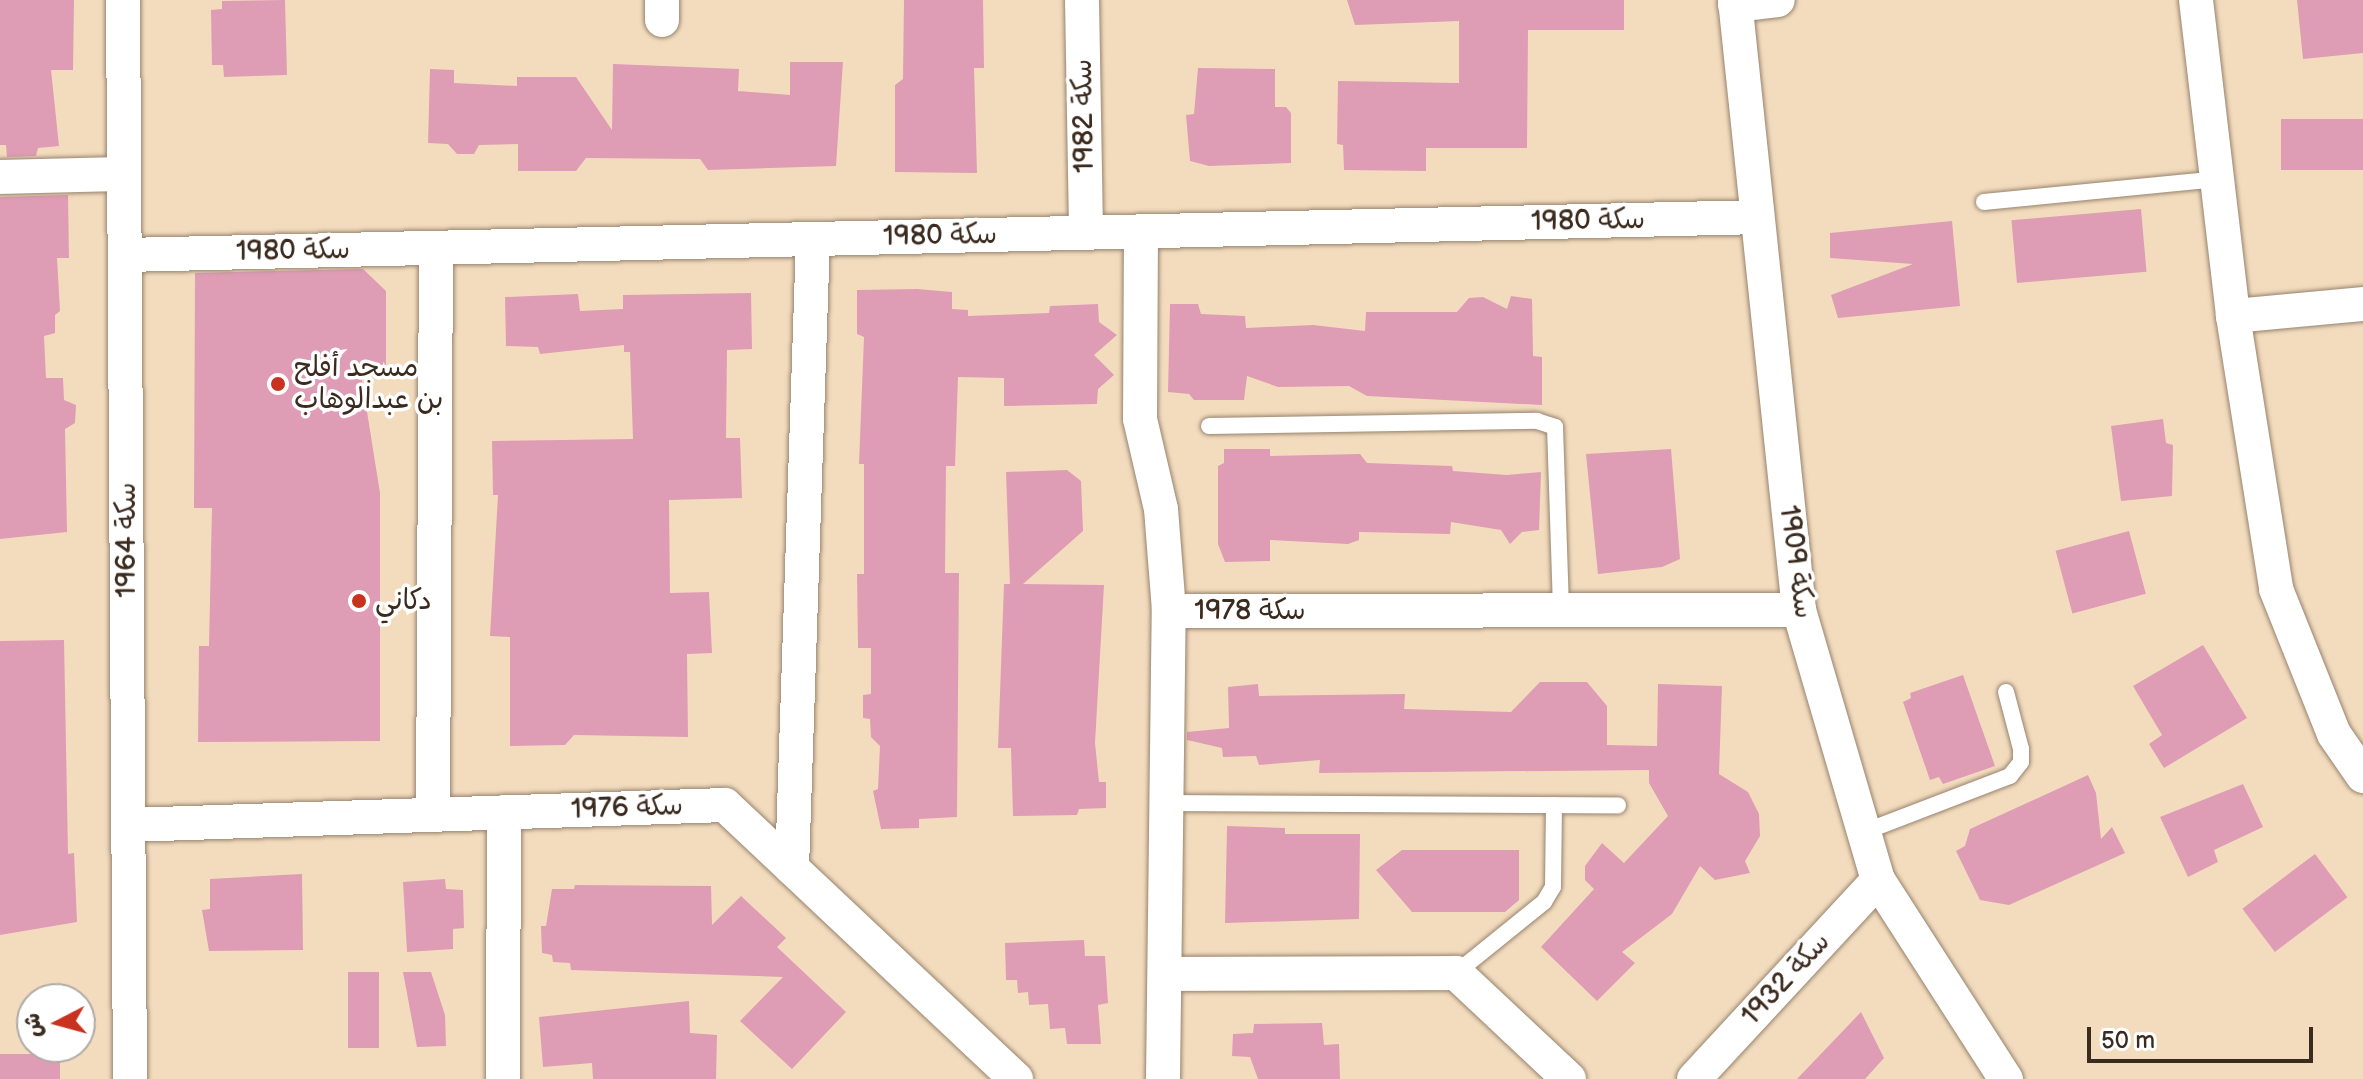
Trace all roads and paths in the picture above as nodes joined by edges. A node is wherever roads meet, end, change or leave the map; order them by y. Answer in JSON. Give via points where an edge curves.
{"nodes":[{"id":1,"x":123,"y":0,"type":"edge"},
{"id":2,"x":1082,"y":0,"type":"edge"},
{"id":3,"x":1778,"y":0,"type":"edge"},
{"id":4,"x":2196,"y":0,"type":"edge"},
{"id":5,"x":1735,"y":2,"type":"edge"},
{"id":6,"x":124,"y":174,"type":"junction"},
{"id":7,"x":0,"y":177,"type":"edge"},
{"id":8,"x":2217,"y":179,"type":"junction"},
{"id":9,"x":1984,"y":202,"type":"dead end"},
{"id":10,"x":1756,"y":217,"type":"junction"},
{"id":11,"x":1141,"y":231,"type":"junction"},
{"id":12,"x":1086,"y":232,"type":"junction"},
{"id":13,"x":813,"y":239,"type":"junction"},
{"id":14,"x":436,"y":248,"type":"junction"},
{"id":15,"x":125,"y":255,"type":"junction"},
{"id":16,"x":2363,"y":304,"type":"edge"},
{"id":17,"x":2233,"y":316,"type":"junction"},
{"id":18,"x":1209,"y":426,"type":"dead end"},
{"id":19,"x":1561,"y":610,"type":"junction"},
{"id":20,"x":1799,"y":610,"type":"junction"},
{"id":21,"x":1169,"y":611,"type":"junction"},
{"id":22,"x":2006,"y":692,"type":"dead end"},
{"id":23,"x":2363,"y":776,"type":"edge"},
{"id":24,"x":1168,"y":803,"type":"junction"},
{"id":25,"x":1554,"y":805,"type":"junction"},
{"id":26,"x":1618,"y":805,"type":"dead end"},
{"id":27,"x":504,"y":812,"type":"junction"},
{"id":28,"x":433,"y":815,"type":"junction"},
{"id":29,"x":129,"y":825,"type":"junction"},
{"id":30,"x":1864,"y":832,"type":"junction"},
{"id":31,"x":792,"y":868,"type":"junction"},
{"id":32,"x":1878,"y":880,"type":"junction"},
{"id":33,"x":1456,"y":973,"type":"junction"},
{"id":34,"x":1167,"y":974,"type":"junction"},
{"id":35,"x":130,"y":1079,"type":"edge"},
{"id":36,"x":503,"y":1079,"type":"edge"},
{"id":37,"x":1016,"y":1079,"type":"edge"},
{"id":38,"x":1163,"y":1079,"type":"edge"},
{"id":39,"x":1569,"y":1079,"type":"edge"},
{"id":40,"x":1694,"y":1079,"type":"edge"},
{"id":41,"x":2006,"y":1079,"type":"edge"}],
"edges":[{"from":1,"to":6,"type":"street","name":"سكة 1964"},
{"from":2,"to":12,"type":"street","name":"سكة 1982"},
{"from":3,"to":5,"type":"street"},
{"from":4,"to":8,"type":"street"},
{"from":5,"to":10,"type":"street","name":"سكة 1909"},
{"from":6,"to":7,"type":"street"},
{"from":6,"to":15,"type":"street","name":"سكة 1964"},
{"from":8,"to":9,"type":"lane"},
{"from":8,"to":17,"type":"street"},
{"from":10,"to":11,"type":"street","name":"سكة 1980"},
{"from":10,"to":20,"type":"street","name":"سكة 1909"},
{"from":11,"to":12,"type":"street","name":"سكة 1980"},
{"from":11,"to":21,"type":"street","via":[[1140,419],[1161,509]]},
{"from":12,"to":13,"type":"street","name":"سكة 1980"},
{"from":13,"to":14,"type":"street","name":"سكة 1980"},
{"from":13,"to":31,"type":"street"},
{"from":14,"to":15,"type":"street","name":"سكة 1980"},
{"from":14,"to":28,"type":"street"},
{"from":15,"to":29,"type":"street","name":"سكة 1964"},
{"from":16,"to":17,"type":"street"},
{"from":17,"to":23,"type":"street","via":[[2276,589],[2334,734]]},
{"from":18,"to":19,"type":"lane","via":[[1537,421],[1555,427]]},
{"from":19,"to":20,"type":"street","name":"سكة 1978"},
{"from":19,"to":21,"type":"street","name":"سكة 1978"},
{"from":20,"to":30,"type":"street","name":"سكة 1909"},
{"from":21,"to":24,"type":"street","name":"سكة 1978"},
{"from":22,"to":30,"type":"lane","via":[[2021,749],[2021,762],[2010,776]]},
{"from":24,"to":25,"type":"lane"},
{"from":24,"to":34,"type":"street","name":"سكة 1978"},
{"from":25,"to":26,"type":"lane"},
{"from":25,"to":33,"type":"lane","via":[[1557,865],[1548,894]]},
{"from":27,"to":28,"type":"street","name":"سكة 1976"},
{"from":27,"to":31,"type":"street","name":"سكة 1976","via":[[725,805]]},
{"from":27,"to":36,"type":"street"},
{"from":28,"to":29,"type":"street","name":"سكة 1976"},
{"from":29,"to":35,"type":"street","name":"سكة 1964"},
{"from":30,"to":32,"type":"street","name":"سكة 1909"},
{"from":31,"to":37,"type":"street","name":"سكة 1976"},
{"from":32,"to":40,"type":"street","name":"سكة 1932"},
{"from":32,"to":41,"type":"street","name":"سكة 1909"},
{"from":33,"to":34,"type":"street"},
{"from":33,"to":39,"type":"street"},
{"from":34,"to":38,"type":"street","name":"سكة 1978"}]}
